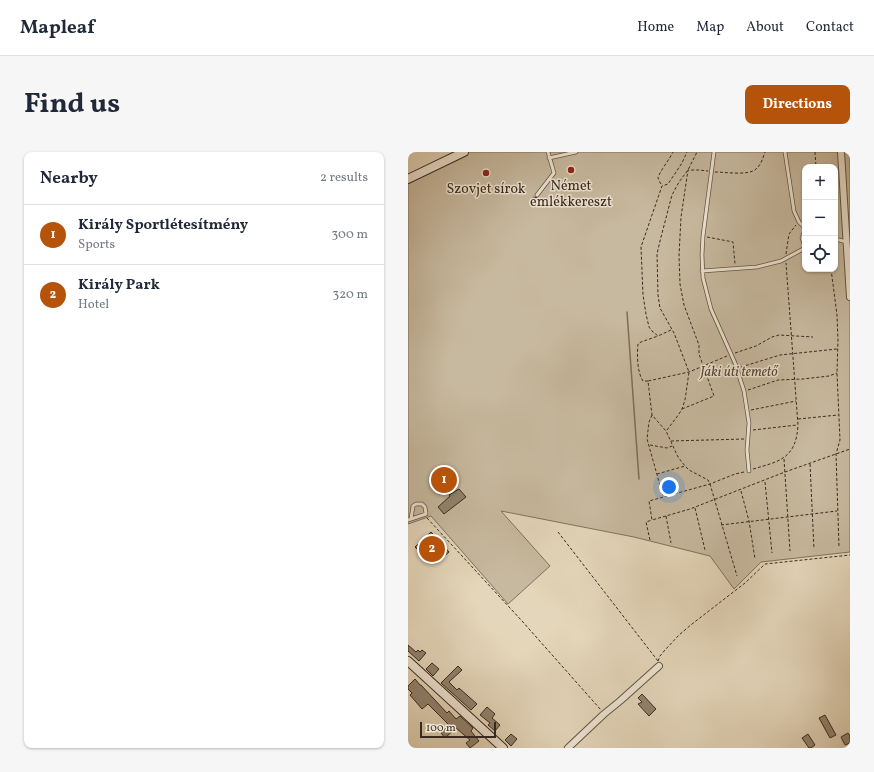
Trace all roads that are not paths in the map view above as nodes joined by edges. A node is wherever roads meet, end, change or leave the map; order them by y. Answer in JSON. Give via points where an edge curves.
{"nodes":[{"id":1,"x":464,"y":152,"type":"edge"},
{"id":2,"x":548,"y":152,"type":"edge"},
{"id":3,"x":576,"y":152,"type":"edge"},
{"id":4,"x":714,"y":152,"type":"edge"},
{"id":5,"x":785,"y":152,"type":"edge"},
{"id":6,"x":841,"y":152,"type":"edge"},
{"id":7,"x":549,"y":158,"type":"junction"},
{"id":8,"x":408,"y":179,"type":"edge"},
{"id":9,"x":537,"y":195,"type":"dead end"},
{"id":10,"x":802,"y":226,"type":"edge"},
{"id":11,"x":838,"y":240,"type":"edge"},
{"id":12,"x":847,"y":242,"type":"junction"},
{"id":13,"x":802,"y":249,"type":"edge"},
{"id":14,"x":702,"y":271,"type":"junction"},
{"id":15,"x":850,"y":296,"type":"edge"},
{"id":16,"x":749,"y":471,"type":"road end"},
{"id":17,"x":410,"y":519,"type":"edge"},
{"id":18,"x":408,"y":661,"type":"edge"},
{"id":19,"x":659,"y":666,"type":"dead end"},
{"id":20,"x":503,"y":748,"type":"edge"},
{"id":21,"x":568,"y":748,"type":"edge"}],
"edges":[{"from":1,"to":8,"type":"main road"},
{"from":2,"to":7,"type":"lane"},
{"from":3,"to":7,"type":"lane"},
{"from":4,"to":14,"type":"lane","via":[[703,236]]},
{"from":5,"to":10,"type":"lane","via":[[794,211]]},
{"from":6,"to":12,"type":"street"},
{"from":7,"to":9,"type":"lane","via":[[554,173]]},
{"from":11,"to":12,"type":"lane"},
{"from":12,"to":15,"type":"street"},
{"from":13,"to":14,"type":"lane","via":[[781,261],[757,267]]},
{"from":14,"to":16,"type":"lane","via":[[711,309],[744,391],[748,410]]},
{"from":17,"to":17,"type":"lane","via":[[412,508],[416,504],[424,505],[425,515]]},
{"from":18,"to":20,"type":"main road"},
{"from":19,"to":21,"type":"street"}]}
